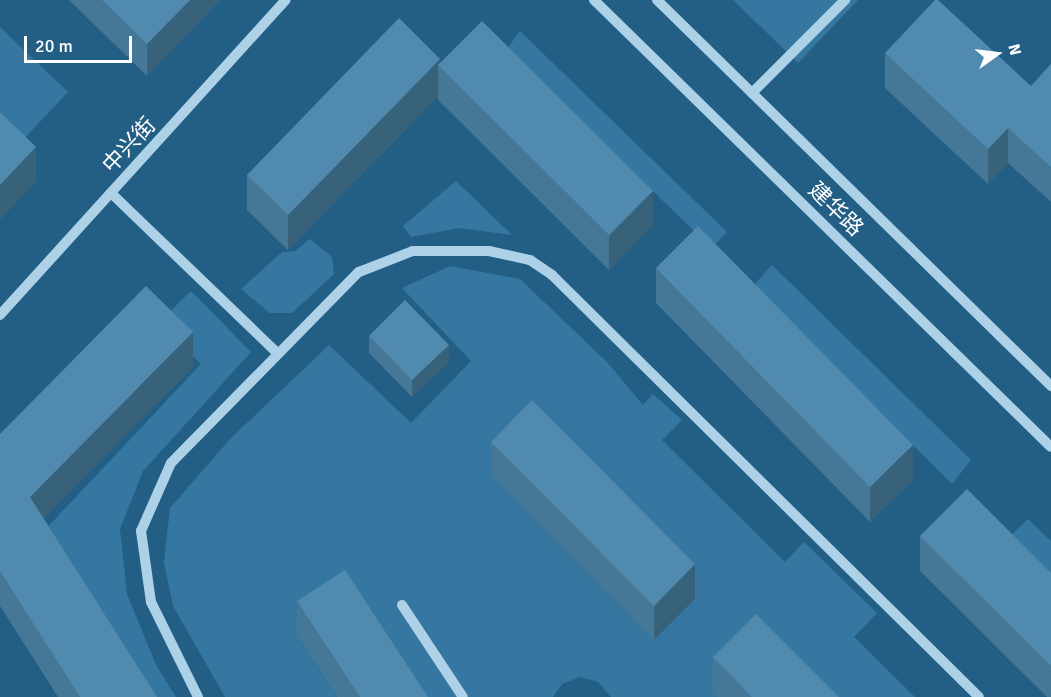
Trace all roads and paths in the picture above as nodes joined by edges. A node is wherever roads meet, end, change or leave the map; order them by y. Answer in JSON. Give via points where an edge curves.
{"nodes":[{"id":1,"x":286,"y":0,"type":"edge"},
{"id":2,"x":594,"y":0,"type":"edge"},
{"id":3,"x":657,"y":0,"type":"edge"},
{"id":4,"x":845,"y":0,"type":"edge"},
{"id":5,"x":752,"y":93,"type":"junction"},
{"id":6,"x":111,"y":193,"type":"junction"},
{"id":7,"x":0,"y":315,"type":"edge"},
{"id":8,"x":276,"y":352,"type":"junction"},
{"id":9,"x":1051,"y":386,"type":"edge"},
{"id":10,"x":1051,"y":447,"type":"edge"},
{"id":11,"x":402,"y":605,"type":"dead end"},
{"id":12,"x":198,"y":697,"type":"edge"},
{"id":13,"x":463,"y":697,"type":"edge"},
{"id":14,"x":979,"y":697,"type":"edge"}],
"edges":[{"from":1,"to":6,"type":"street","name":"中兴街"},
{"from":2,"to":10,"type":"street","name":"建华路"},
{"from":3,"to":5,"type":"street","name":"建华路"},
{"from":4,"to":5,"type":"street"},
{"from":5,"to":9,"type":"street","name":"建华路"},
{"from":6,"to":7,"type":"street","name":"中兴街"},
{"from":6,"to":8,"type":"street"},
{"from":8,"to":12,"type":"street","via":[[171,463],[141,531],[151,602]]},
{"from":8,"to":14,"type":"street","via":[[359,272],[413,251],[489,251],[530,260],[552,275],[656,374]]},
{"from":11,"to":13,"type":"street"}]}
